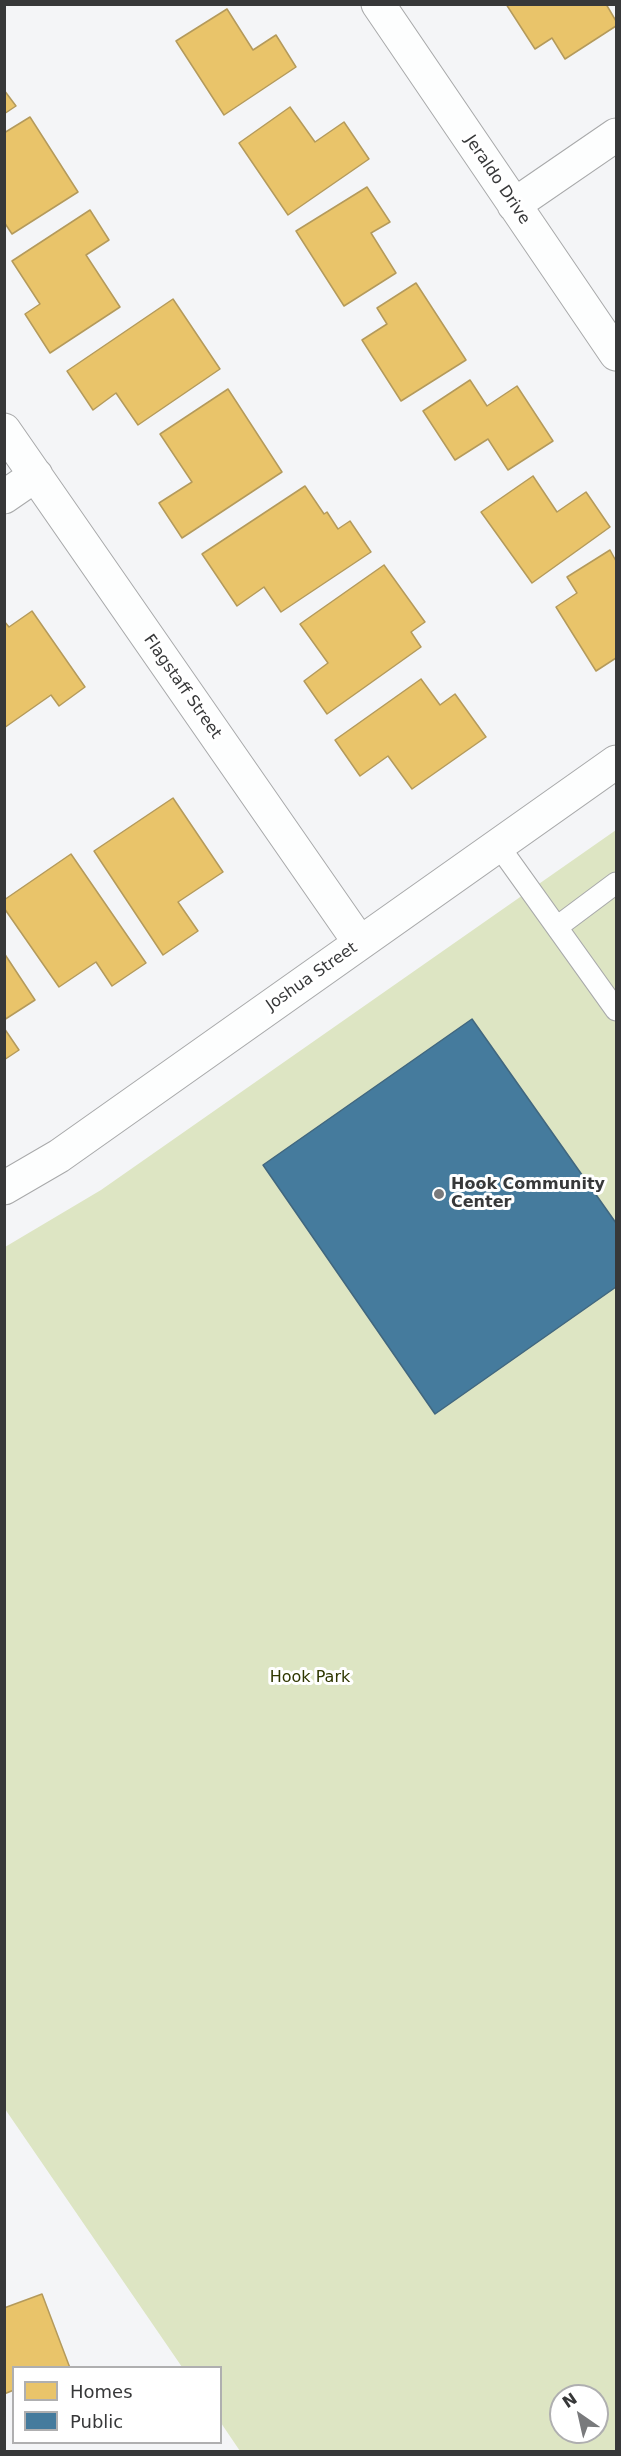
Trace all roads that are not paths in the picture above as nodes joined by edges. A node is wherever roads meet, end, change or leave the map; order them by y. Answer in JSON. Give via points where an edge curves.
{"nodes":[{"id":1,"x":378,"y":4,"type":"edge"},
{"id":2,"x":616,"y":135,"type":"edge"},
{"id":3,"x":514,"y":205,"type":"junction"},
{"id":4,"x":616,"y":354,"type":"edge"},
{"id":5,"x":4,"y":430,"type":"edge"},
{"id":6,"x":36,"y":475,"type":"junction"},
{"id":7,"x":4,"y":497,"type":"edge"},
{"id":8,"x":616,"y":762,"type":"edge"},
{"id":9,"x":498,"y":846,"type":"junction"},
{"id":10,"x":616,"y":883,"type":"edge"},
{"id":11,"x":557,"y":927,"type":"junction"},
{"id":12,"x":360,"y":943,"type":"junction"},
{"id":13,"x":616,"y":1010,"type":"edge"},
{"id":14,"x":4,"y":1188,"type":"edge"}],
"edges":[{"from":1,"to":3,"type":"street","name":"Jeraldo Drive"},
{"from":2,"to":3,"type":"street"},
{"from":3,"to":4,"type":"street","name":"Jeraldo Drive"},
{"from":5,"to":6,"type":"street","name":"Flagstaff Street"},
{"from":6,"to":7,"type":"street"},
{"from":6,"to":12,"type":"street","name":"Flagstaff Street"},
{"from":8,"to":9,"type":"street","name":"Joshua Street"},
{"from":9,"to":11,"type":"lane"},
{"from":9,"to":12,"type":"street","name":"Joshua Street"},
{"from":10,"to":11,"type":"lane"},
{"from":11,"to":13,"type":"lane"},
{"from":12,"to":14,"type":"street","name":"Joshua Street","via":[[59,1156]]}]}
